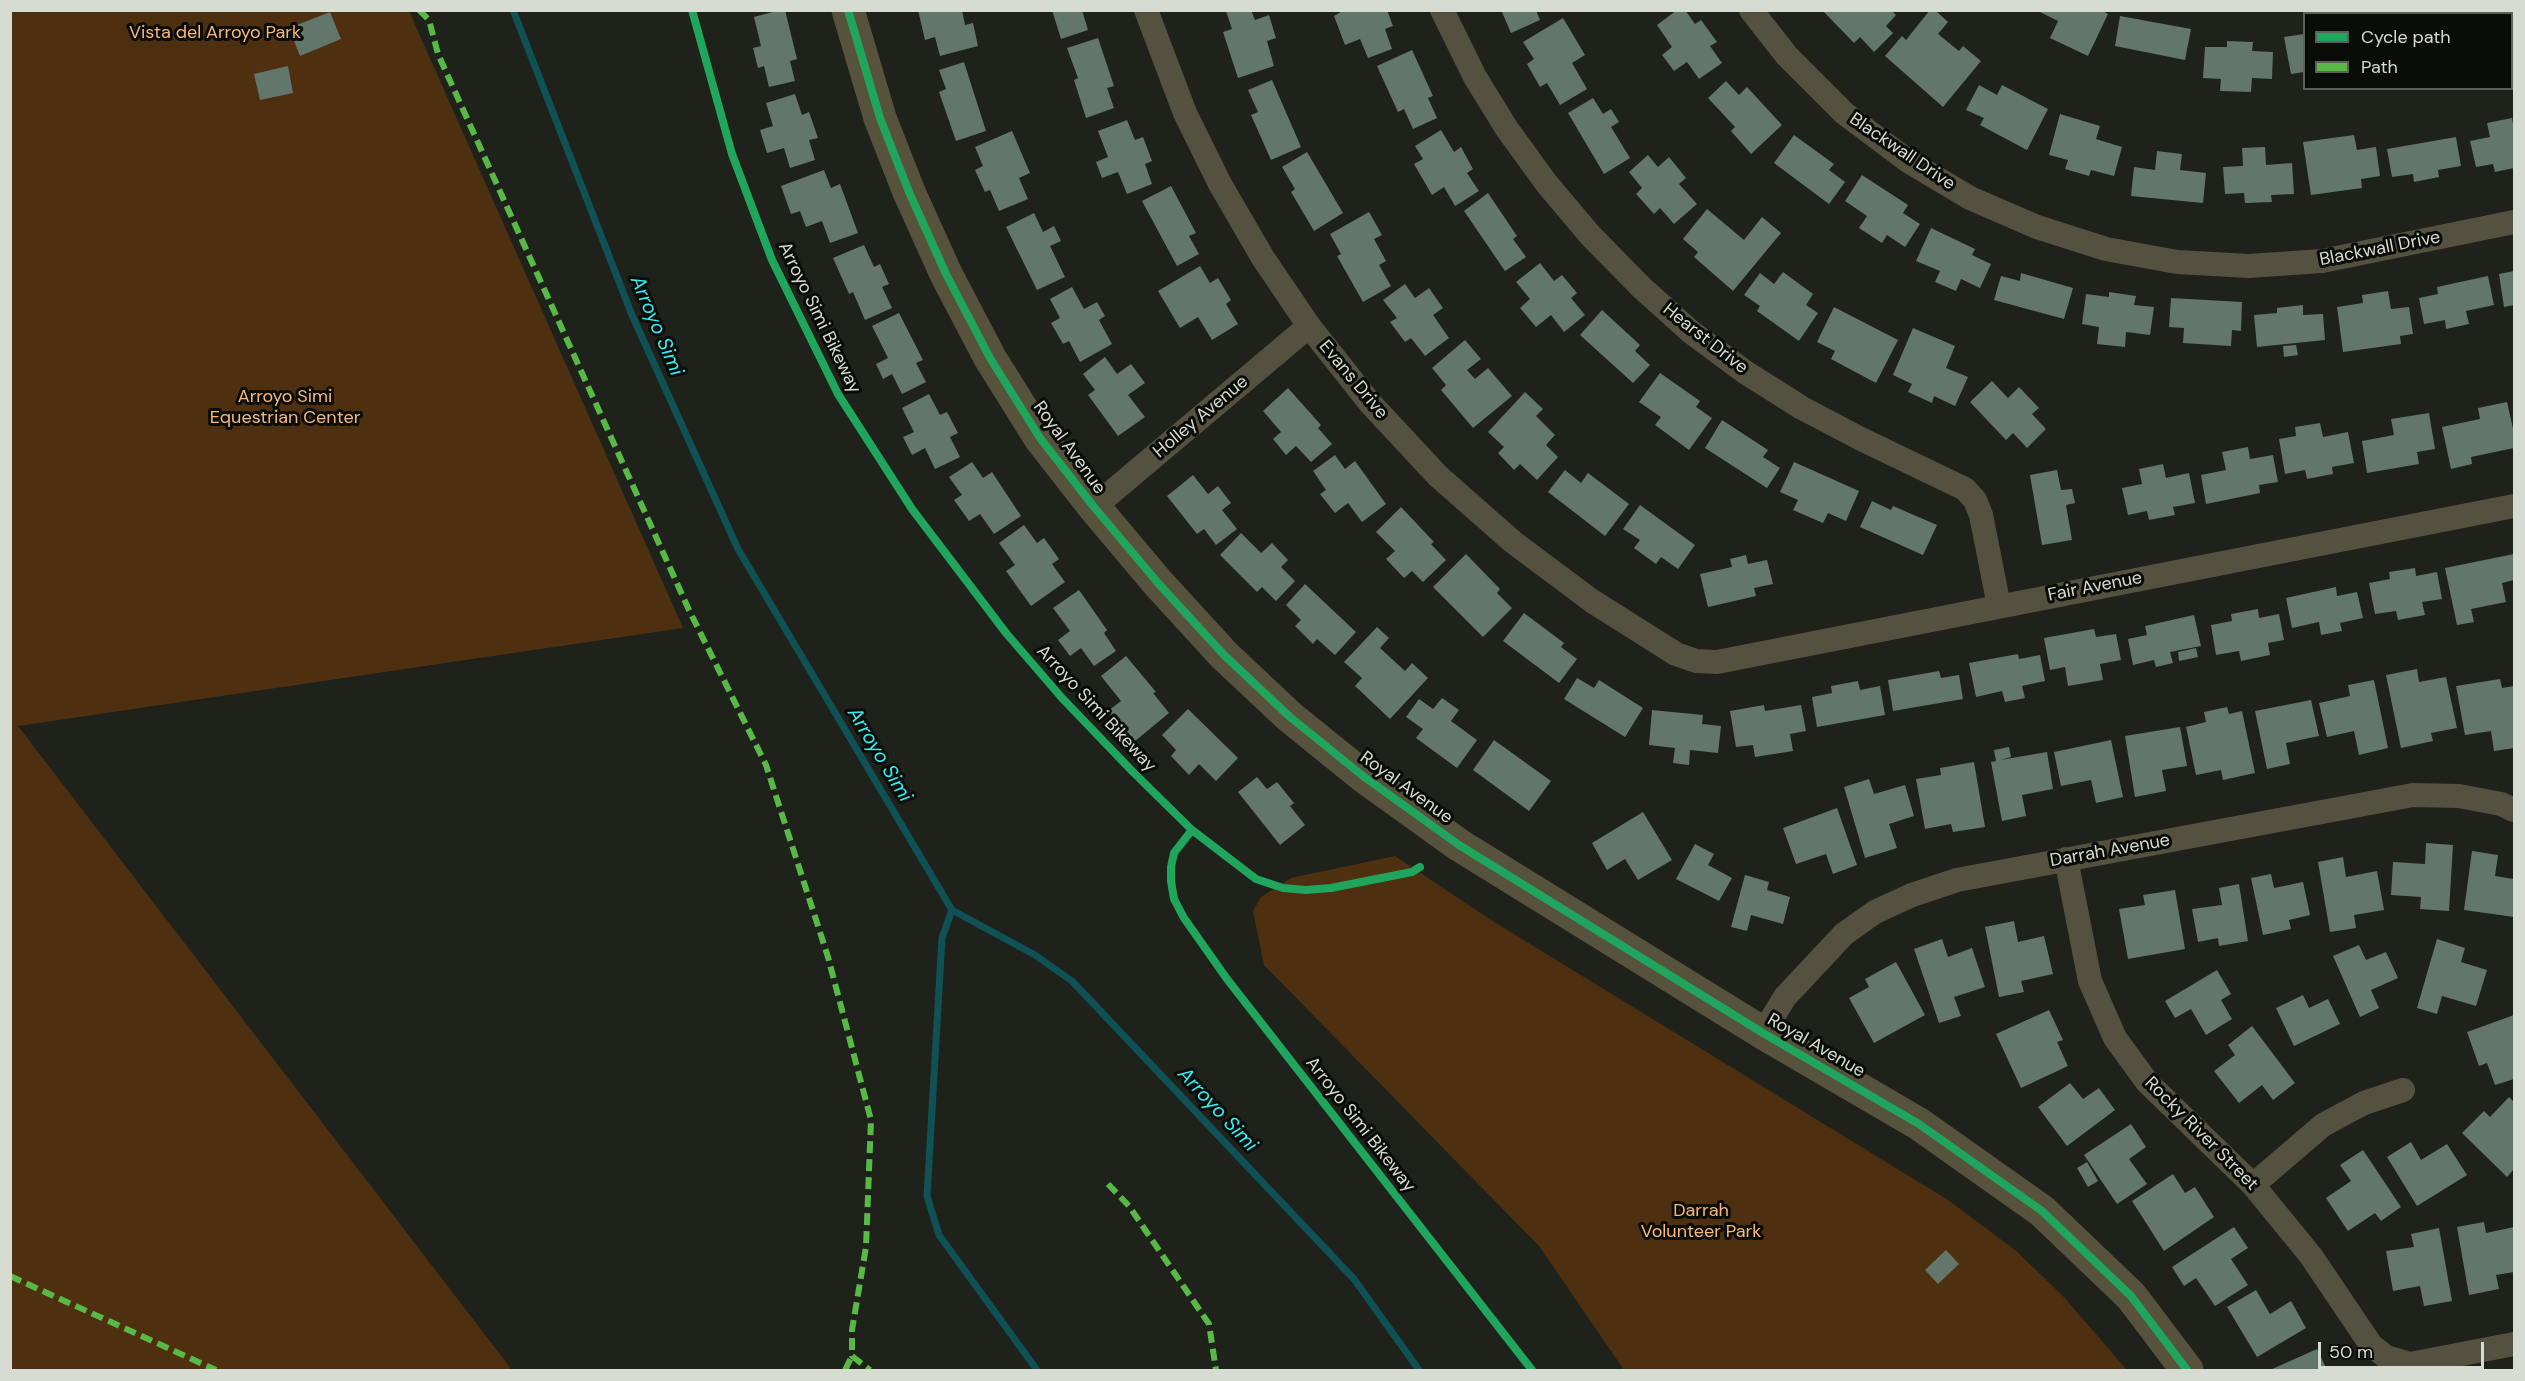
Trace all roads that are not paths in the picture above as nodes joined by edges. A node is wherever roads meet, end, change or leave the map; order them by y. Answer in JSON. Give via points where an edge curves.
{"nodes":[{"id":1,"x":848,"y":10,"type":"edge"},
{"id":2,"x":1146,"y":10,"type":"edge"},
{"id":3,"x":1442,"y":10,"type":"edge"},
{"id":4,"x":1751,"y":10,"type":"edge"},
{"id":5,"x":2514,"y":222,"type":"edge"},
{"id":6,"x":1309,"y":326,"type":"junction"},
{"id":7,"x":2514,"y":506,"type":"edge"},
{"id":8,"x":1094,"y":507,"type":"junction"},
{"id":9,"x":1999,"y":606,"type":"junction"},
{"id":10,"x":1676,"y":654,"type":"joint"},
{"id":11,"x":2514,"y":810,"type":"edge"},
{"id":12,"x":2066,"y":859,"type":"junction"},
{"id":13,"x":1762,"y":1033,"type":"junction"},
{"id":14,"x":2403,"y":1090,"type":"dead end"},
{"id":15,"x":2253,"y":1185,"type":"junction"},
{"id":16,"x":2514,"y":1344,"type":"edge"},
{"id":17,"x":2187,"y":1371,"type":"edge"}],
"edges":[{"from":1,"to":8,"type":"main road","name":"Royal Avenue","via":[[880,118],[946,274],[990,358],[1040,438]]},
{"from":2,"to":6,"type":"street","name":"Evans Drive","via":[[1185,113],[1220,184]]},
{"from":3,"to":9,"type":"street","name":"Hearst Drive","via":[[1475,77],[1533,166],[1590,235],[1641,287],[1691,332],[1745,372],[1802,408],[1965,489],[1976,500]]},
{"from":4,"to":5,"type":"street","name":"Blackwall Drive","via":[[1787,56],[1844,113],[1908,161],[1970,198],[2037,227],[2106,249],[2177,261],[2260,265],[2322,261]]},
{"from":6,"to":8,"type":"street","name":"Holley Avenue"},
{"from":6,"to":10,"type":"street","name":"Evans Drive","via":[[1370,403],[1438,476],[1513,542],[1592,601]]},
{"from":7,"to":9,"type":"street","name":"Fair Avenue"},
{"from":8,"to":13,"type":"main road","name":"Royal Avenue","via":[[1224,655],[1290,717],[1363,776],[1459,845]]},
{"from":9,"to":10,"type":"street","name":"Fair Avenue","via":[[1717,662],[1696,661]]},
{"from":11,"to":12,"type":"street","name":"Darrah Avenue","via":[[2460,796],[2413,795]]},
{"from":12,"to":13,"type":"street","name":"Darrah Avenue","via":[[1957,880],[1875,912],[1828,950],[1785,997]]},
{"from":12,"to":15,"type":"street","name":"Rocky River Street","via":[[2090,981],[2115,1038],[2147,1082]]},
{"from":13,"to":17,"type":"main road","name":"Royal Avenue","via":[[1920,1124],[2042,1211],[2131,1296]]},
{"from":14,"to":15,"type":"street","via":[[2364,1103],[2323,1125]]},
{"from":15,"to":16,"type":"street","name":"Rocky River Street","via":[[2311,1256],[2371,1345],[2386,1357],[2410,1364]]}]}
